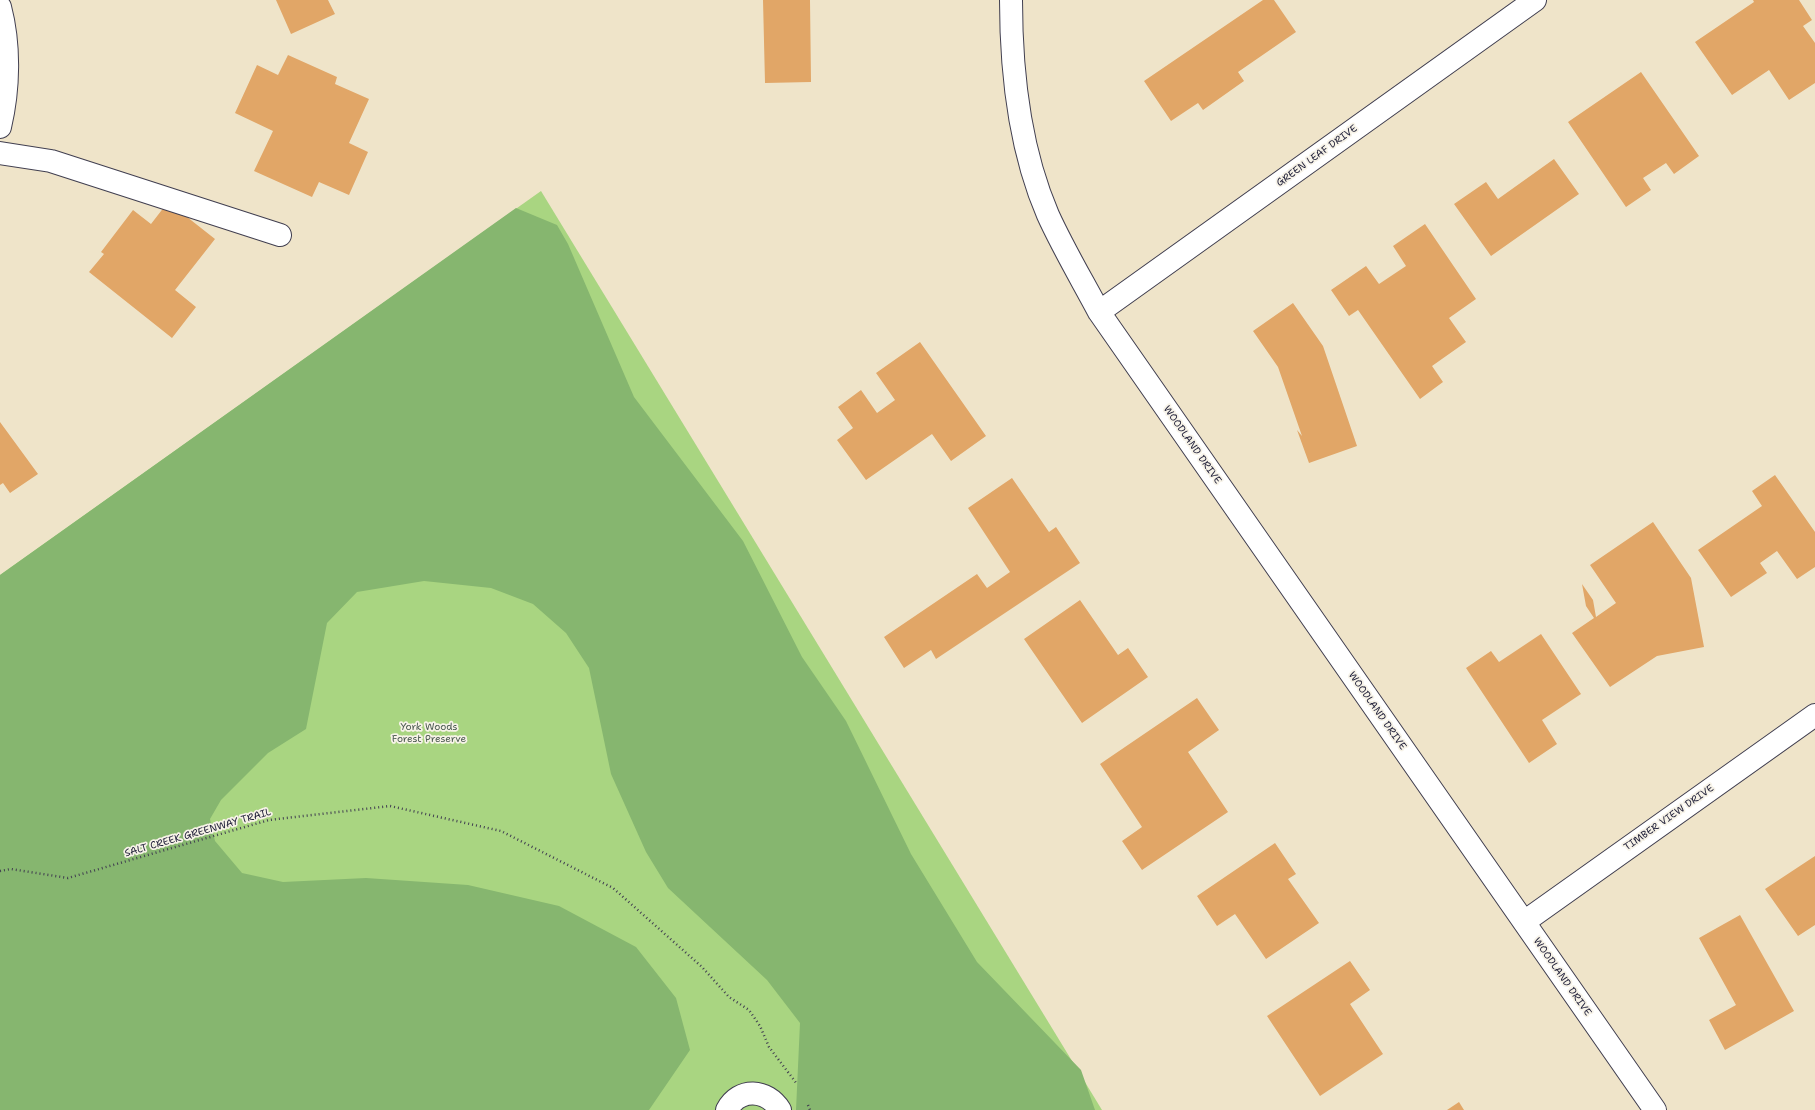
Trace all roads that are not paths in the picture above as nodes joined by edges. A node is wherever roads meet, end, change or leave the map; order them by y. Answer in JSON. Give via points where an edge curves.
{"nodes":[{"id":1,"x":1011,"y":0,"type":"edge"},
{"id":2,"x":1535,"y":0,"type":"edge"},
{"id":3,"x":0,"y":7,"type":"edge"},
{"id":4,"x":0,"y":127,"type":"edge"},
{"id":5,"x":0,"y":153,"type":"edge"},
{"id":6,"x":280,"y":235,"type":"dead end"},
{"id":7,"x":1099,"y":312,"type":"junction"},
{"id":8,"x":1815,"y":715,"type":"edge"},
{"id":9,"x":1524,"y":922,"type":"junction"},
{"id":10,"x":727,"y":1110,"type":"edge"},
{"id":11,"x":780,"y":1110,"type":"edge"},
{"id":12,"x":1655,"y":1110,"type":"edge"}],
"edges":[{"from":1,"to":7,"type":"street","name":"WOODLAND DRIVE","via":[[1013,70],[1034,173],[1061,242]]},
{"from":2,"to":7,"type":"street","name":"GREEN LEAF DRIVE"},
{"from":3,"to":4,"type":"street","via":[[5,25],[7,62]]},
{"from":5,"to":6,"type":"street","via":[[51,161]]},
{"from":7,"to":9,"type":"street","name":"WOODLAND DRIVE"},
{"from":8,"to":9,"type":"street","name":"TIMBER VIEW DRIVE"},
{"from":9,"to":12,"type":"street","name":"WOODLAND DRIVE"},
{"from":10,"to":11,"type":"street","via":[[731,1103],[742,1095],[754,1093],[764,1095],[775,1102]]}]}
